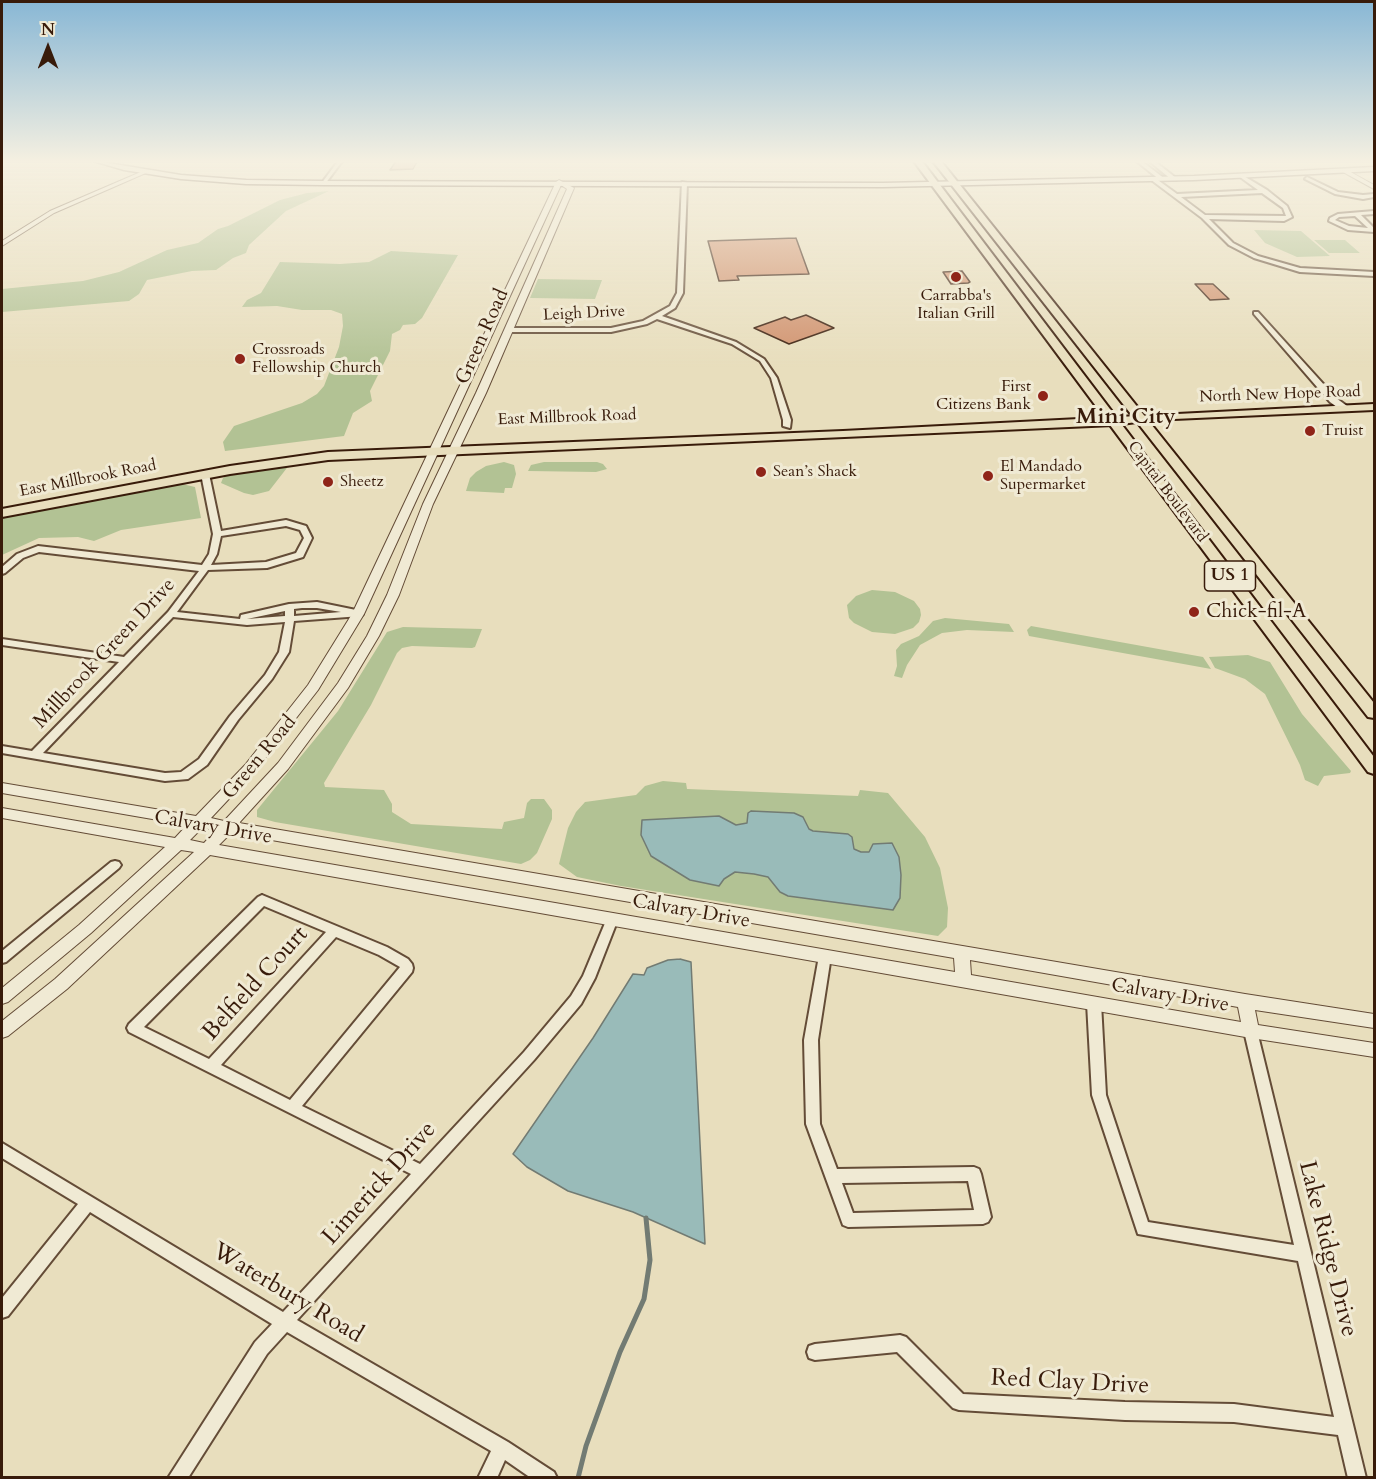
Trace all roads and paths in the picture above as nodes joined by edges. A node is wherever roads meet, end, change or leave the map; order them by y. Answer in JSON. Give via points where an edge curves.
{"nodes":[{"id":1,"x":25,"y":229,"type":"edge"},
{"id":2,"x":537,"y":229,"type":"edge"},
{"id":3,"x":553,"y":229,"type":"edge"},
{"id":4,"x":683,"y":229,"type":"edge"},
{"id":5,"x":969,"y":229,"type":"edge"},
{"id":6,"x":992,"y":229,"type":"edge"},
{"id":7,"x":1216,"y":229,"type":"edge"},
{"id":8,"x":2,"y":244,"type":"edge"},
{"id":9,"x":530,"y":245,"type":"junction"},
{"id":10,"x":546,"y":245,"type":"junction"},
{"id":11,"x":521,"y":263,"type":"junction"},
{"id":12,"x":538,"y":264,"type":"junction"},
{"id":13,"x":1374,"y":274,"type":"edge"},
{"id":14,"x":1256,"y":313,"type":"dead end"},
{"id":15,"x":658,"y":317,"type":"junction"},
{"id":16,"x":490,"y":330,"type":"junction"},
{"id":17,"x":509,"y":330,"type":"junction"},
{"id":18,"x":1374,"y":407,"type":"edge"},
{"id":19,"x":1344,"y":408,"type":"junction"},
{"id":20,"x":1111,"y":417,"type":"junction"},
{"id":21,"x":1144,"y":417,"type":"junction"},
{"id":22,"x":789,"y":431,"type":"junction"},
{"id":23,"x":456,"y":445,"type":"junction"},
{"id":24,"x":437,"y":446,"type":"junction"},
{"id":25,"x":205,"y":474,"type":"junction"},
{"id":26,"x":2,"y":501,"type":"edge"},
{"id":27,"x":410,"y":503,"type":"junction"},
{"id":28,"x":428,"y":504,"type":"junction"},
{"id":29,"x":2,"y":513,"type":"edge"},
{"id":30,"x":217,"y":534,"type":"junction"},
{"id":31,"x":205,"y":568,"type":"junction"},
{"id":32,"x":2,"y":571,"type":"edge"},
{"id":33,"x":289,"y":607,"type":"junction"},
{"id":34,"x":171,"y":614,"type":"junction"},
{"id":35,"x":358,"y":614,"type":"junction"},
{"id":36,"x":382,"y":617,"type":"junction"},
{"id":37,"x":290,"y":619,"type":"junction"},
{"id":38,"x":220,"y":620,"type":"junction"},
{"id":39,"x":2,"y":642,"type":"edge"},
{"id":40,"x":125,"y":660,"type":"junction"},
{"id":41,"x":1374,"y":712,"type":"edge"},
{"id":42,"x":2,"y":750,"type":"edge"},
{"id":43,"x":35,"y":755,"type":"junction"},
{"id":44,"x":1374,"y":768,"type":"edge"},
{"id":45,"x":2,"y":788,"type":"edge"},
{"id":46,"x":2,"y":813,"type":"edge"},
{"id":47,"x":198,"y":822,"type":"junction"},
{"id":48,"x":228,"y":827,"type":"junction"},
{"id":49,"x":179,"y":843,"type":"junction"},
{"id":50,"x":208,"y":848,"type":"junction"},
{"id":51,"x":115,"y":865,"type":"dead end"},
{"id":52,"x":612,"y":919,"type":"junction"},
{"id":53,"x":334,"y":931,"type":"junction"},
{"id":54,"x":962,"y":952,"type":"junction"},
{"id":55,"x":825,"y":956,"type":"junction"},
{"id":56,"x":2,"y":958,"type":"edge"},
{"id":57,"x":963,"y":980,"type":"junction"},
{"id":58,"x":2,"y":997,"type":"edge"},
{"id":59,"x":1245,"y":1001,"type":"junction"},
{"id":60,"x":1094,"y":1004,"type":"junction"},
{"id":61,"x":1374,"y":1021,"type":"edge"},
{"id":62,"x":2,"y":1031,"type":"edge"},
{"id":63,"x":1251,"y":1031,"type":"junction"},
{"id":64,"x":1374,"y":1050,"type":"edge"},
{"id":65,"x":211,"y":1067,"type":"junction"},
{"id":66,"x":292,"y":1108,"type":"junction"},
{"id":67,"x":2,"y":1150,"type":"edge"},
{"id":68,"x":421,"y":1172,"type":"junction"},
{"id":69,"x":832,"y":1176,"type":"junction"},
{"id":70,"x":88,"y":1203,"type":"junction"},
{"id":71,"x":1303,"y":1254,"type":"junction"},
{"id":72,"x":2,"y":1310,"type":"edge"},
{"id":73,"x":285,"y":1322,"type":"junction"},
{"id":74,"x":816,"y":1352,"type":"dead end"},
{"id":75,"x":1346,"y":1427,"type":"junction"},
{"id":76,"x":502,"y":1448,"type":"junction"},
{"id":77,"x":177,"y":1478,"type":"edge"},
{"id":78,"x":486,"y":1478,"type":"edge"},
{"id":79,"x":548,"y":1478,"type":"edge"},
{"id":80,"x":1357,"y":1478,"type":"edge"}],
"edges":[{"from":1,"to":8,"type":"street"},
{"from":2,"to":9,"type":"street","name":"Green Road"},
{"from":3,"to":10,"type":"street","name":"Green Road"},
{"from":4,"to":15,"type":"street","name":"Leigh Drive","via":[[679,297],[673,307]]},
{"from":5,"to":20,"type":"main road","name":"Capital Boulevard","number":"US 1"},
{"from":6,"to":21,"type":"main road","name":"Capital Boulevard","number":"US 1"},
{"from":7,"to":13,"type":"street","via":[[1231,244],[1275,264],[1304,270]]},
{"from":9,"to":10,"type":"street"},
{"from":9,"to":11,"type":"street","name":"Green Road"},
{"from":10,"to":12,"type":"street","name":"Green Road"},
{"from":11,"to":12,"type":"street"},
{"from":11,"to":16,"type":"street","name":"Green Road"},
{"from":12,"to":17,"type":"street","name":"Green Road"},
{"from":14,"to":19,"type":"street"},
{"from":15,"to":17,"type":"street","name":"Leigh Drive","via":[[605,330]]},
{"from":15,"to":22,"type":"street","via":[[734,343],[762,360],[774,378]]},
{"from":16,"to":17,"type":"street"},
{"from":16,"to":24,"type":"street","name":"Green Road"},
{"from":17,"to":23,"type":"street","name":"Green Road"},
{"from":18,"to":19,"type":"main road","name":"North New Hope Road"},
{"from":19,"to":21,"type":"main road","name":"North New Hope Road"},
{"from":20,"to":21,"type":"main road","name":"North New Hope Road"},
{"from":20,"to":22,"type":"main road","name":"East Millbrook Road"},
{"from":20,"to":22,"type":"main road","via":[[828,424]]},
{"from":20,"to":44,"type":"main road","name":"Capital Boulevard","number":"US 1"},
{"from":21,"to":41,"type":"main road","name":"Capital Boulevard","number":"US 1"},
{"from":22,"to":23,"type":"main road","name":"East Millbrook Road"},
{"from":22,"to":23,"type":"main road","name":"East Millbrook Road","via":[[701,441]]},
{"from":23,"to":24,"type":"main road","name":"East Millbrook Road"},
{"from":23,"to":28,"type":"street","name":"Green Road"},
{"from":24,"to":25,"type":"main road","name":"East Millbrook Road","via":[[311,458]]},
{"from":24,"to":26,"type":"main road","name":"East Millbrook Road","via":[[330,445],[283,450]]},
{"from":24,"to":27,"type":"street","name":"Green Road"},
{"from":25,"to":29,"type":"main road","name":"East Millbrook Road"},
{"from":25,"to":30,"type":"street","name":"Millbrook Green Drive"},
{"from":27,"to":28,"type":"street"},
{"from":27,"to":35,"type":"street","name":"Green Road"},
{"from":28,"to":36,"type":"street","name":"Green Road"},
{"from":30,"to":31,"type":"street","name":"Millbrook Green Drive"},
{"from":30,"to":31,"type":"street","via":[[286,523],[303,528],[308,537],[300,555],[267,565]]},
{"from":31,"to":32,"type":"street","via":[[44,549],[27,552]]},
{"from":31,"to":34,"type":"street","name":"Millbrook Green Drive"},
{"from":33,"to":35,"type":"street","via":[[316,605]]},
{"from":33,"to":37,"type":"street"},
{"from":33,"to":38,"type":"street"},
{"from":34,"to":38,"type":"street"},
{"from":34,"to":40,"type":"street","name":"Millbrook Green Drive"},
{"from":35,"to":36,"type":"street"},
{"from":35,"to":37,"type":"street"},
{"from":35,"to":47,"type":"street","name":"Green Road","via":[[294,713],[250,768]]},
{"from":36,"to":48,"type":"street","name":"Green Road","via":[[326,710]]},
{"from":37,"to":38,"type":"street"},
{"from":37,"to":43,"type":"street","via":[[284,651],[268,676],[204,762],[184,776],[165,777]]},
{"from":39,"to":40,"type":"street"},
{"from":40,"to":43,"type":"street","name":"Millbrook Green Drive"},
{"from":42,"to":43,"type":"street"},
{"from":45,"to":47,"type":"street","name":"Calvary Drive"},
{"from":46,"to":49,"type":"street","name":"Calvary Drive"},
{"from":47,"to":48,"type":"street","name":"Calvary Drive"},
{"from":47,"to":49,"type":"street","name":"Green Road"},
{"from":48,"to":50,"type":"street","name":"Green Road"},
{"from":48,"to":54,"type":"street","name":"Calvary Drive"},
{"from":49,"to":50,"type":"street","name":"Calvary Drive"},
{"from":49,"to":58,"type":"street","name":"Green Road","via":[[85,929]]},
{"from":50,"to":52,"type":"street","name":"Calvary Drive"},
{"from":50,"to":62,"type":"street","name":"Green Road","via":[[70,976]]},
{"from":51,"to":56,"type":"street"},
{"from":52,"to":55,"type":"street","name":"Calvary Drive"},
{"from":52,"to":68,"type":"street","name":"Limerick Drive","via":[[576,1000]]},
{"from":53,"to":65,"type":"street","name":"Belfield Court"},
{"from":53,"to":65,"type":"street","via":[[262,900],[134,1028]]},
{"from":53,"to":66,"type":"street","via":[[383,951],[406,968]]},
{"from":54,"to":57,"type":"street"},
{"from":54,"to":59,"type":"street","name":"Calvary Drive"},
{"from":55,"to":57,"type":"street","name":"Calvary Drive"},
{"from":55,"to":69,"type":"street","via":[[812,1040],[813,1124]]},
{"from":57,"to":60,"type":"street","name":"Calvary Drive"},
{"from":59,"to":61,"type":"street","name":"Calvary Drive"},
{"from":59,"to":63,"type":"street"},
{"from":60,"to":63,"type":"street","name":"Calvary Drive"},
{"from":60,"to":71,"type":"street","via":[[1099,1095],[1143,1230]]},
{"from":63,"to":64,"type":"street","name":"Calvary Drive"},
{"from":63,"to":71,"type":"street","name":"Lake Ridge Drive"},
{"from":65,"to":66,"type":"street"},
{"from":66,"to":68,"type":"street"},
{"from":67,"to":70,"type":"street","name":"Waterbury Road"},
{"from":68,"to":73,"type":"street","name":"Limerick Drive"},
{"from":69,"to":69,"type":"street","via":[[848,1220],[983,1217],[974,1174]]},
{"from":70,"to":72,"type":"street"},
{"from":70,"to":73,"type":"street","name":"Waterbury Road"},
{"from":71,"to":75,"type":"street","name":"Lake Ridge Drive"},
{"from":73,"to":76,"type":"street","name":"Waterbury Road"},
{"from":73,"to":77,"type":"street","name":"Limerick Drive","via":[[261,1348]]},
{"from":74,"to":75,"type":"street","name":"Red Clay Drive","via":[[900,1343],[959,1402],[1234,1413]]},
{"from":75,"to":80,"type":"street","name":"Lake Ridge Drive"},
{"from":76,"to":78,"type":"street"},
{"from":76,"to":79,"type":"street","name":"Waterbury Road"}]}
